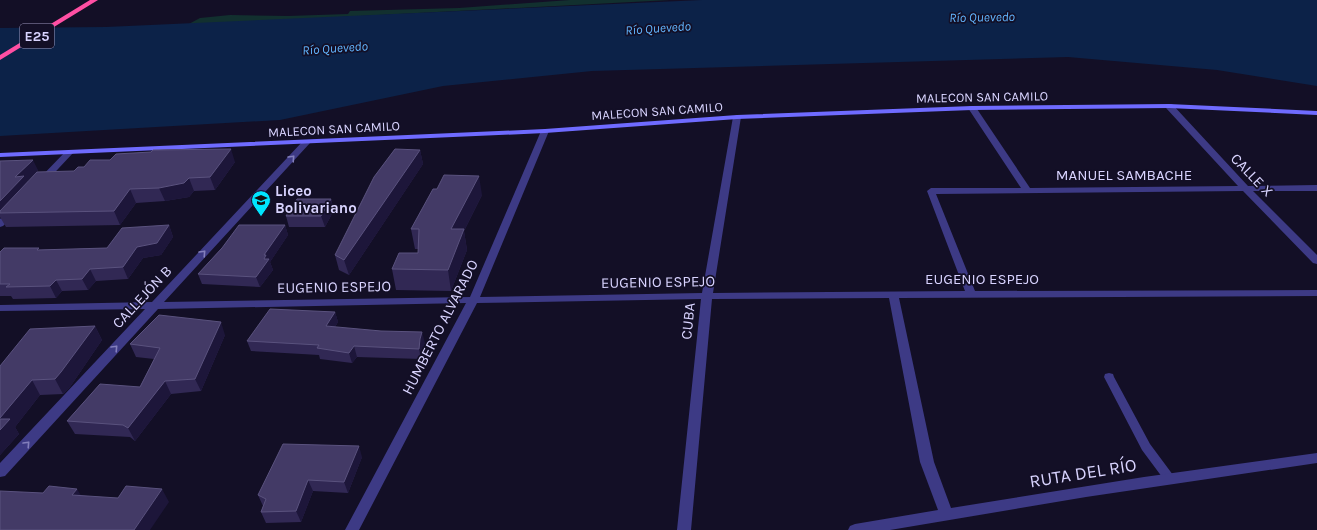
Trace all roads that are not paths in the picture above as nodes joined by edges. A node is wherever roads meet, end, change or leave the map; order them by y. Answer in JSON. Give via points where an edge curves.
{"nodes":[{"id":1,"x":95,"y":0,"type":"edge"},
{"id":2,"x":0,"y":58,"type":"edge"},
{"id":3,"x":1169,"y":106,"type":"junction"},
{"id":4,"x":972,"y":108,"type":"junction"},
{"id":5,"x":1317,"y":113,"type":"edge"},
{"id":6,"x":737,"y":117,"type":"junction"},
{"id":7,"x":545,"y":131,"type":"junction"},
{"id":8,"x":306,"y":143,"type":"junction"},
{"id":9,"x":69,"y":153,"type":"junction"},
{"id":10,"x":0,"y":155,"type":"edge"},
{"id":11,"x":37,"y":186,"type":"edge"},
{"id":12,"x":1317,"y":188,"type":"edge"},
{"id":13,"x":1246,"y":189,"type":"junction"},
{"id":14,"x":1027,"y":190,"type":"junction"},
{"id":15,"x":16,"y":208,"type":"edge"},
{"id":16,"x":0,"y":224,"type":"edge"},
{"id":17,"x":1317,"y":261,"type":"edge"},
{"id":18,"x":1317,"y":293,"type":"edge"},
{"id":19,"x":893,"y":294,"type":"junction"},
{"id":20,"x":971,"y":294,"type":"junction"},
{"id":21,"x":707,"y":296,"type":"junction"},
{"id":22,"x":474,"y":299,"type":"junction"},
{"id":23,"x":154,"y":306,"type":"junction"},
{"id":24,"x":0,"y":308,"type":"edge"},
{"id":25,"x":1109,"y":377,"type":"dead end"},
{"id":26,"x":1317,"y":458,"type":"edge"},
{"id":27,"x":0,"y":472,"type":"edge"},
{"id":28,"x":1169,"y":478,"type":"junction"},
{"id":29,"x":947,"y":514,"type":"junction"},
{"id":30,"x":352,"y":530,"type":"edge"},
{"id":31,"x":684,"y":530,"type":"edge"},
{"id":32,"x":855,"y":530,"type":"edge"}],
"edges":[{"from":1,"to":2,"type":"highway","number":"E25"},
{"from":3,"to":4,"type":"main road","name":"MALECON SAN CAMILO"},
{"from":3,"to":5,"type":"main road","name":"MALECON SAN CAMILO"},
{"from":3,"to":13,"type":"street","name":"CALLE X"},
{"from":4,"to":6,"type":"main road","name":"MALECON SAN CAMILO"},
{"from":4,"to":14,"type":"street"},
{"from":6,"to":7,"type":"main road","name":"MALECON SAN CAMILO"},
{"from":6,"to":21,"type":"street","name":"CUBA"},
{"from":7,"to":8,"type":"main road","name":"MALECON SAN CAMILO"},
{"from":7,"to":22,"type":"street","name":"HUMBERTO ALVARADO"},
{"from":8,"to":9,"type":"main road","name":"MALECON SAN CAMILO"},
{"from":23,"to":8,"type":"street","name":"CALLEJÓN B","one_way":true},
{"from":9,"to":10,"type":"main road","name":"MALECON SAN CAMILO"},
{"from":9,"to":11,"type":"street"},
{"from":12,"to":13,"type":"street","name":"MANUEL SAMBACHE"},
{"from":13,"to":14,"type":"street","name":"MANUEL SAMBACHE"},
{"from":13,"to":17,"type":"street","name":"CALLE X"},
{"from":14,"to":20,"type":"street","name":"MANUEL SAMBACHE","via":[[931,191]]},
{"from":15,"to":16,"type":"street"},
{"from":18,"to":20,"type":"street","name":"EUGENIO ESPEJO"},
{"from":19,"to":20,"type":"street","name":"EUGENIO ESPEJO"},
{"from":19,"to":21,"type":"street","name":"EUGENIO ESPEJO"},
{"from":19,"to":29,"type":"street","via":[[927,462]]},
{"from":21,"to":22,"type":"street","name":"EUGENIO ESPEJO"},
{"from":21,"to":31,"type":"street","name":"CUBA"},
{"from":22,"to":23,"type":"street","name":"EUGENIO ESPEJO"},
{"from":22,"to":30,"type":"street","name":"HUMBERTO ALVARADO"},
{"from":23,"to":24,"type":"street","name":"EUGENIO ESPEJO"},
{"from":27,"to":23,"type":"street","name":"CALLEJÓN B","one_way":true},
{"from":25,"to":28,"type":"lane","via":[[1146,447]]},
{"from":26,"to":28,"type":"street","name":"RUTA DEL RÍO"},
{"from":28,"to":29,"type":"street","name":"RUTA DEL RÍO"},
{"from":29,"to":32,"type":"street","name":"RUTA DEL RÍO"}]}
